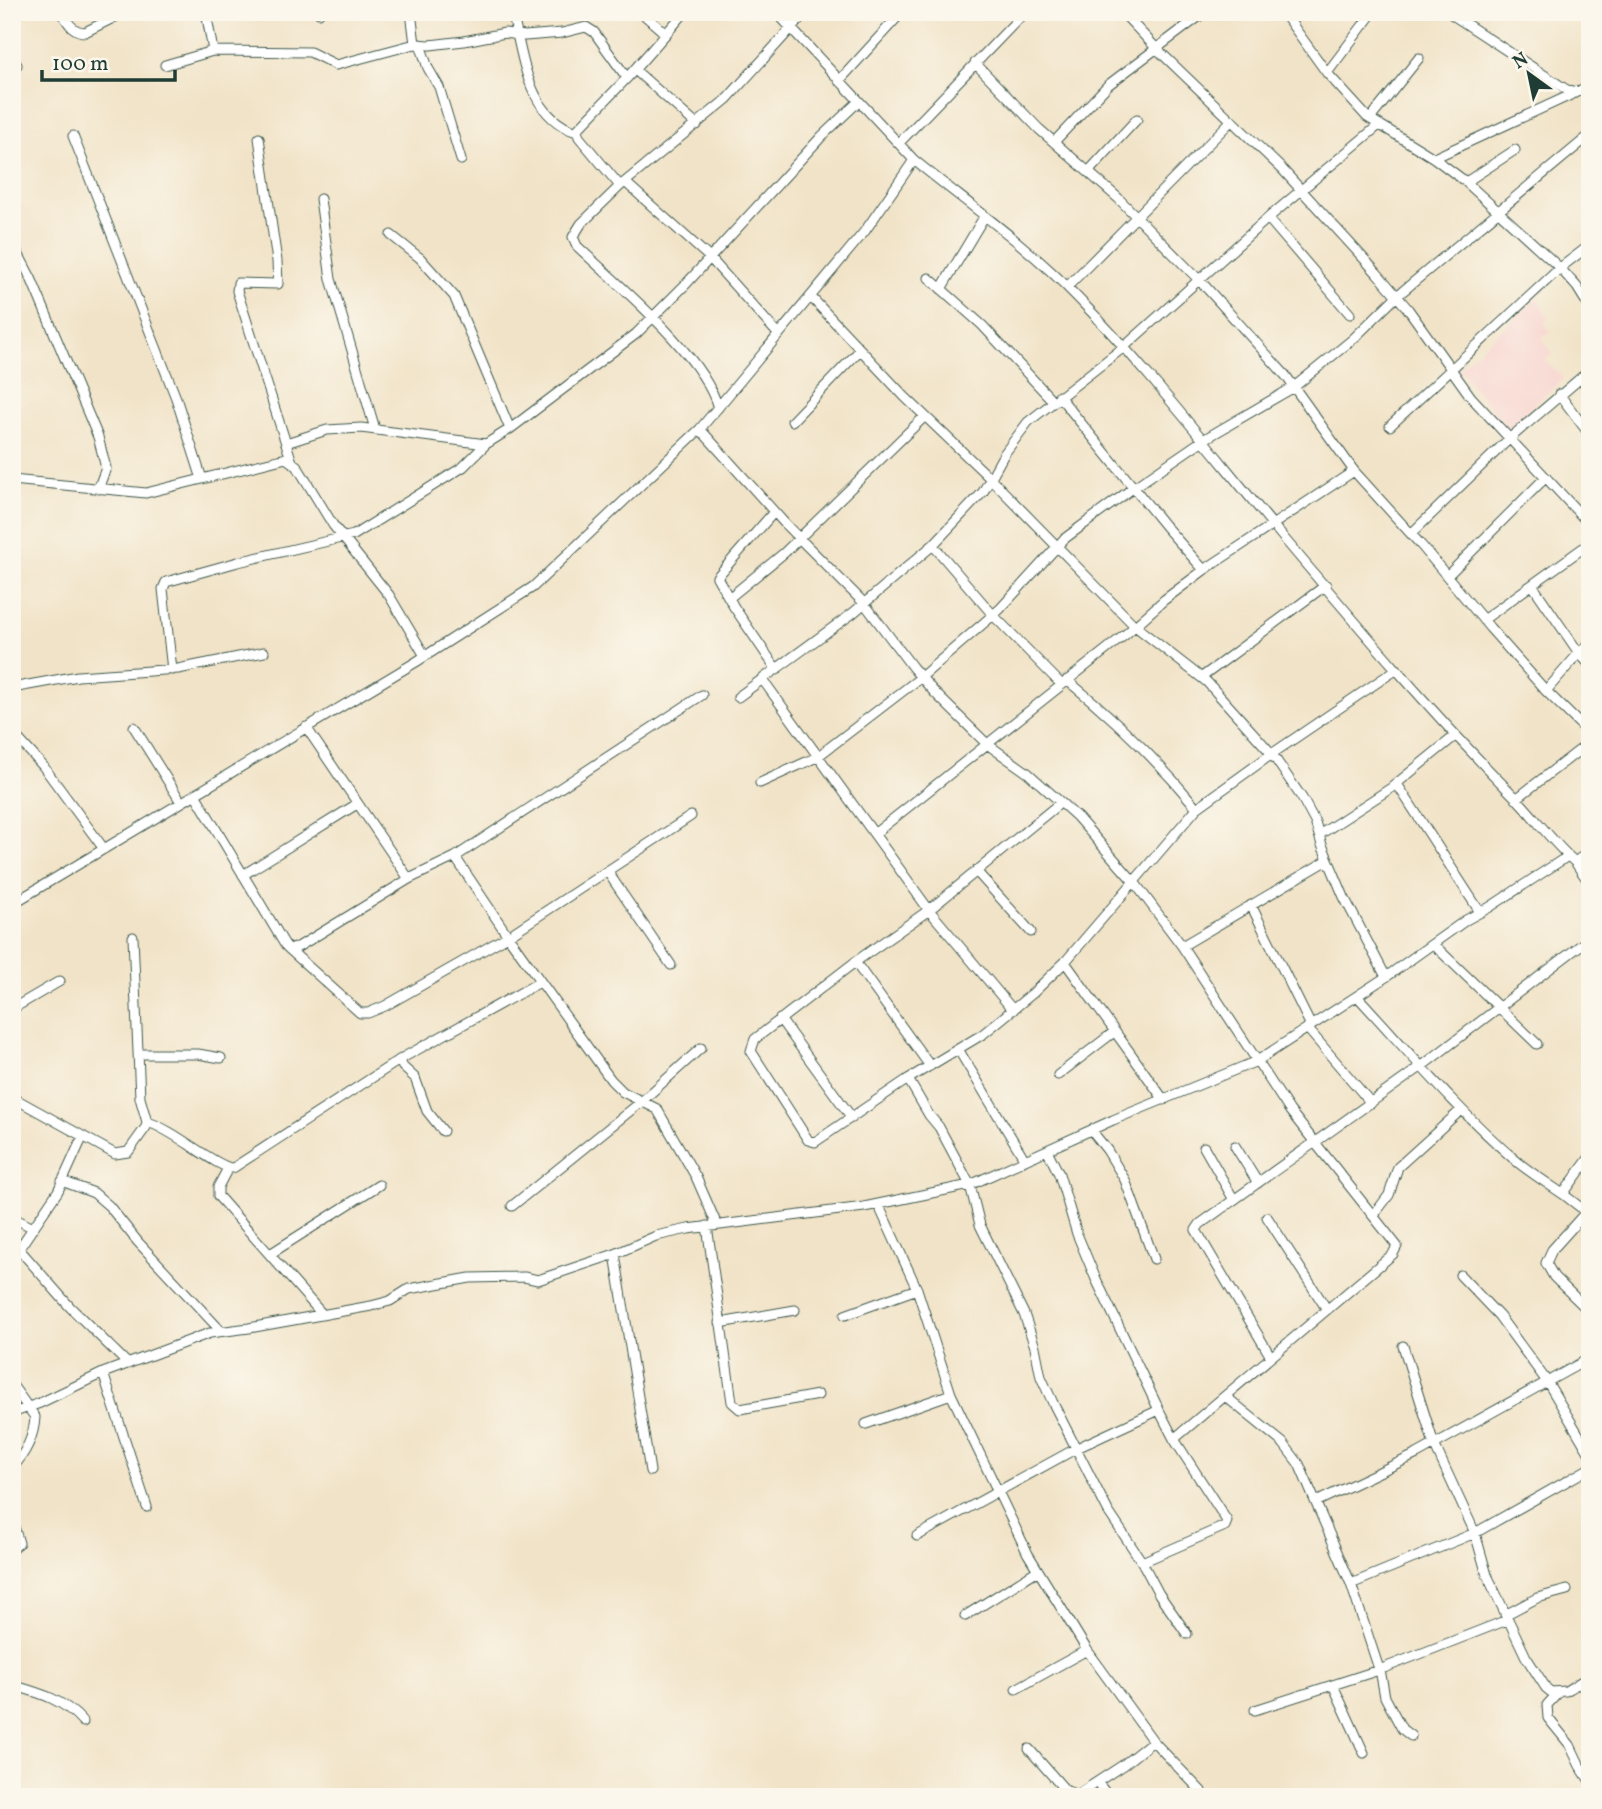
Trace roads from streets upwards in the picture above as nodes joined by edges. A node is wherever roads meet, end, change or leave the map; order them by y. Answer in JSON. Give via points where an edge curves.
{"nodes":[{"id":1,"x":62,"y":12,"type":"edge"},
{"id":2,"x":125,"y":12,"type":"edge"},
{"id":3,"x":206,"y":12,"type":"edge"},
{"id":4,"x":411,"y":12,"type":"edge"},
{"id":5,"x":512,"y":12,"type":"edge"},
{"id":6,"x":641,"y":12,"type":"edge"},
{"id":7,"x":685,"y":12,"type":"edge"},
{"id":8,"x":776,"y":12,"type":"edge"},
{"id":9,"x":806,"y":12,"type":"edge"},
{"id":10,"x":902,"y":12,"type":"edge"},
{"id":11,"x":1025,"y":12,"type":"edge"},
{"id":12,"x":1122,"y":12,"type":"edge"},
{"id":13,"x":1205,"y":12,"type":"edge"},
{"id":14,"x":1283,"y":12,"type":"edge"},
{"id":15,"x":1373,"y":12,"type":"edge"},
{"id":16,"x":1448,"y":12,"type":"edge"},
{"id":17,"x":793,"y":29,"type":"junction"},
{"id":18,"x":518,"y":33,"type":"junction"},
{"id":19,"x":666,"y":34,"type":"junction"},
{"id":20,"x":418,"y":44,"type":"junction"},
{"id":21,"x":1156,"y":48,"type":"junction"},
{"id":22,"x":213,"y":51,"type":"junction"},
{"id":23,"x":1419,"y":58,"type":"dead end"},
{"id":24,"x":975,"y":63,"type":"junction"},
{"id":25,"x":165,"y":65,"type":"dead end"},
{"id":26,"x":635,"y":70,"type":"junction"},
{"id":27,"x":1327,"y":73,"type":"junction"},
{"id":28,"x":627,"y":78,"type":"junction"},
{"id":29,"x":839,"y":81,"type":"junction"},
{"id":30,"x":1590,"y":88,"type":"edge"},
{"id":31,"x":1577,"y":92,"type":"junction"},
{"id":32,"x":858,"y":102,"type":"junction"},
{"id":33,"x":1137,"y":119,"type":"dead end"},
{"id":34,"x":1232,"y":120,"type":"junction"},
{"id":35,"x":1374,"y":122,"type":"junction"},
{"id":36,"x":697,"y":125,"type":"junction"},
{"id":37,"x":577,"y":132,"type":"junction"},
{"id":38,"x":1590,"y":135,"type":"edge"},
{"id":39,"x":73,"y":136,"type":"dead end"},
{"id":40,"x":258,"y":138,"type":"dead end"},
{"id":41,"x":1054,"y":142,"type":"junction"},
{"id":42,"x":899,"y":144,"type":"junction"},
{"id":43,"x":1515,"y":150,"type":"dead end"},
{"id":44,"x":1434,"y":158,"type":"junction"},
{"id":45,"x":460,"y":160,"type":"dead end"},
{"id":46,"x":914,"y":160,"type":"junction"},
{"id":47,"x":1088,"y":172,"type":"junction"},
{"id":48,"x":1465,"y":182,"type":"junction"},
{"id":49,"x":622,"y":184,"type":"junction"},
{"id":50,"x":1301,"y":190,"type":"junction"},
{"id":51,"x":320,"y":199,"type":"dead end"},
{"id":52,"x":1499,"y":212,"type":"junction"},
{"id":53,"x":984,"y":216,"type":"junction"},
{"id":54,"x":1137,"y":216,"type":"junction"},
{"id":55,"x":1268,"y":218,"type":"junction"},
{"id":56,"x":391,"y":235,"type":"dead end"},
{"id":57,"x":12,"y":242,"type":"edge"},
{"id":58,"x":1590,"y":245,"type":"edge"},
{"id":59,"x":710,"y":258,"type":"junction"},
{"id":60,"x":1560,"y":268,"type":"junction"},
{"id":61,"x":929,"y":278,"type":"dead end"},
{"id":62,"x":1199,"y":280,"type":"junction"},
{"id":63,"x":1067,"y":287,"type":"junction"},
{"id":64,"x":941,"y":289,"type":"junction"},
{"id":65,"x":1398,"y":296,"type":"junction"},
{"id":66,"x":811,"y":297,"type":"junction"},
{"id":67,"x":1589,"y":306,"type":"edge"},
{"id":68,"x":1350,"y":314,"type":"dead end"},
{"id":69,"x":652,"y":317,"type":"junction"},
{"id":70,"x":779,"y":335,"type":"junction"},
{"id":71,"x":1124,"y":347,"type":"junction"},
{"id":72,"x":860,"y":351,"type":"junction"},
{"id":73,"x":1451,"y":370,"type":"junction"},
{"id":74,"x":1590,"y":370,"type":"edge"},
{"id":75,"x":1294,"y":387,"type":"junction"},
{"id":76,"x":1559,"y":394,"type":"junction"},
{"id":77,"x":1056,"y":398,"type":"junction"},
{"id":78,"x":718,"y":408,"type":"junction"},
{"id":79,"x":924,"y":417,"type":"junction"},
{"id":80,"x":792,"y":421,"type":"dead end"},
{"id":81,"x":1390,"y":426,"type":"dead end"},
{"id":82,"x":375,"y":429,"type":"junction"},
{"id":83,"x":509,"y":429,"type":"junction"},
{"id":84,"x":700,"y":429,"type":"junction"},
{"id":85,"x":1590,"y":435,"type":"edge"},
{"id":86,"x":1509,"y":439,"type":"junction"},
{"id":87,"x":1203,"y":440,"type":"junction"},
{"id":88,"x":286,"y":443,"type":"junction"},
{"id":89,"x":486,"y":444,"type":"junction"},
{"id":90,"x":292,"y":461,"type":"junction"},
{"id":91,"x":1354,"y":471,"type":"junction"},
{"id":92,"x":1546,"y":477,"type":"junction"},
{"id":93,"x":202,"y":479,"type":"junction"},
{"id":94,"x":12,"y":480,"type":"edge"},
{"id":95,"x":992,"y":480,"type":"junction"},
{"id":96,"x":1133,"y":488,"type":"junction"},
{"id":97,"x":98,"y":489,"type":"junction"},
{"id":98,"x":774,"y":512,"type":"junction"},
{"id":99,"x":1273,"y":526,"type":"junction"},
{"id":100,"x":1590,"y":526,"type":"edge"},
{"id":101,"x":1410,"y":534,"type":"junction"},
{"id":102,"x":344,"y":539,"type":"junction"},
{"id":103,"x":799,"y":539,"type":"junction"},
{"id":104,"x":1590,"y":543,"type":"edge"},
{"id":105,"x":933,"y":545,"type":"junction"},
{"id":106,"x":1058,"y":546,"type":"junction"},
{"id":107,"x":1204,"y":570,"type":"junction"},
{"id":108,"x":1447,"y":576,"type":"junction"},
{"id":109,"x":1326,"y":586,"type":"junction"},
{"id":110,"x":1533,"y":586,"type":"junction"},
{"id":111,"x":729,"y":598,"type":"junction"},
{"id":112,"x":864,"y":603,"type":"junction"},
{"id":113,"x":993,"y":615,"type":"junction"},
{"id":114,"x":1483,"y":620,"type":"junction"},
{"id":115,"x":1135,"y":626,"type":"junction"},
{"id":116,"x":1590,"y":643,"type":"edge"},
{"id":117,"x":264,"y":652,"type":"dead end"},
{"id":118,"x":1579,"y":653,"type":"junction"},
{"id":119,"x":425,"y":656,"type":"junction"},
{"id":120,"x":1590,"y":665,"type":"edge"},
{"id":121,"x":1396,"y":669,"type":"junction"},
{"id":122,"x":172,"y":670,"type":"junction"},
{"id":123,"x":777,"y":670,"type":"junction"},
{"id":124,"x":1202,"y":677,"type":"junction"},
{"id":125,"x":920,"y":678,"type":"junction"},
{"id":126,"x":763,"y":680,"type":"junction"},
{"id":127,"x":1064,"y":682,"type":"junction"},
{"id":128,"x":12,"y":688,"type":"edge"},
{"id":129,"x":1546,"y":691,"type":"junction"},
{"id":130,"x":702,"y":695,"type":"dead end"},
{"id":131,"x":738,"y":696,"type":"dead end"},
{"id":132,"x":134,"y":727,"type":"dead end"},
{"id":133,"x":306,"y":727,"type":"junction"},
{"id":134,"x":12,"y":732,"type":"edge"},
{"id":135,"x":1590,"y":734,"type":"edge"},
{"id":136,"x":1455,"y":736,"type":"junction"},
{"id":137,"x":1590,"y":742,"type":"edge"},
{"id":138,"x":987,"y":744,"type":"junction"},
{"id":139,"x":1272,"y":754,"type":"junction"},
{"id":140,"x":817,"y":757,"type":"junction"},
{"id":141,"x":760,"y":783,"type":"dead end"},
{"id":142,"x":1397,"y":784,"type":"junction"},
{"id":143,"x":195,"y":794,"type":"junction"},
{"id":144,"x":1516,"y":799,"type":"junction"},
{"id":145,"x":181,"y":802,"type":"junction"},
{"id":146,"x":1060,"y":803,"type":"junction"},
{"id":147,"x":357,"y":804,"type":"junction"},
{"id":148,"x":1197,"y":808,"type":"junction"},
{"id":149,"x":691,"y":816,"type":"dead end"},
{"id":150,"x":874,"y":834,"type":"junction"},
{"id":151,"x":1320,"y":835,"type":"junction"},
{"id":152,"x":103,"y":849,"type":"junction"},
{"id":153,"x":1590,"y":851,"type":"edge"},
{"id":154,"x":455,"y":857,"type":"junction"},
{"id":155,"x":1571,"y":859,"type":"junction"},
{"id":156,"x":1328,"y":860,"type":"junction"},
{"id":157,"x":607,"y":871,"type":"junction"},
{"id":158,"x":976,"y":871,"type":"junction"},
{"id":159,"x":243,"y":876,"type":"junction"},
{"id":160,"x":409,"y":879,"type":"junction"},
{"id":161,"x":1135,"y":883,"type":"junction"},
{"id":162,"x":1590,"y":884,"type":"edge"},
{"id":163,"x":12,"y":904,"type":"edge"},
{"id":164,"x":1251,"y":905,"type":"junction"},
{"id":165,"x":929,"y":910,"type":"junction"},
{"id":166,"x":1480,"y":912,"type":"junction"},
{"id":167,"x":1031,"y":932,"type":"dead end"},
{"id":168,"x":508,"y":936,"type":"junction"},
{"id":169,"x":133,"y":937,"type":"dead end"},
{"id":170,"x":1590,"y":939,"type":"edge"},
{"id":171,"x":1433,"y":944,"type":"junction"},
{"id":172,"x":1182,"y":946,"type":"junction"},
{"id":173,"x":290,"y":950,"type":"junction"},
{"id":174,"x":855,"y":962,"type":"junction"},
{"id":175,"x":1065,"y":962,"type":"junction"},
{"id":176,"x":671,"y":965,"type":"dead end"},
{"id":177,"x":1386,"y":977,"type":"junction"},
{"id":178,"x":60,"y":981,"type":"dead end"},
{"id":179,"x":540,"y":982,"type":"junction"},
{"id":180,"x":1357,"y":996,"type":"junction"},
{"id":181,"x":1498,"y":1008,"type":"junction"},
{"id":182,"x":12,"y":1009,"type":"edge"},
{"id":183,"x":1013,"y":1010,"type":"junction"},
{"id":184,"x":780,"y":1019,"type":"junction"},
{"id":185,"x":1309,"y":1027,"type":"junction"},
{"id":186,"x":1114,"y":1032,"type":"junction"},
{"id":187,"x":1537,"y":1044,"type":"dead end"},
{"id":188,"x":701,"y":1048,"type":"dead end"},
{"id":189,"x":958,"y":1049,"type":"junction"},
{"id":190,"x":138,"y":1055,"type":"junction"},
{"id":191,"x":221,"y":1058,"type":"dead end"},
{"id":192,"x":399,"y":1060,"type":"junction"},
{"id":193,"x":1256,"y":1061,"type":"junction"},
{"id":194,"x":930,"y":1066,"type":"junction"},
{"id":195,"x":1422,"y":1066,"type":"junction"},
{"id":196,"x":1058,"y":1075,"type":"dead end"},
{"id":197,"x":908,"y":1079,"type":"junction"},
{"id":198,"x":12,"y":1097,"type":"edge"},
{"id":199,"x":1164,"y":1100,"type":"junction"},
{"id":200,"x":641,"y":1101,"type":"junction"},
{"id":201,"x":1371,"y":1103,"type":"junction"},
{"id":202,"x":1461,"y":1110,"type":"junction"},
{"id":203,"x":852,"y":1118,"type":"junction"},
{"id":204,"x":147,"y":1122,"type":"junction"},
{"id":205,"x":1091,"y":1130,"type":"junction"},
{"id":206,"x":443,"y":1131,"type":"dead end"},
{"id":207,"x":83,"y":1136,"type":"junction"},
{"id":208,"x":1315,"y":1143,"type":"junction"},
{"id":209,"x":1235,"y":1146,"type":"dead end"},
{"id":210,"x":1204,"y":1147,"type":"dead end"},
{"id":211,"x":1047,"y":1150,"type":"junction"},
{"id":212,"x":1590,"y":1157,"type":"edge"},
{"id":213,"x":1025,"y":1160,"type":"junction"},
{"id":214,"x":228,"y":1168,"type":"junction"},
{"id":215,"x":62,"y":1181,"type":"junction"},
{"id":216,"x":1258,"y":1183,"type":"junction"},
{"id":217,"x":379,"y":1185,"type":"dead end"},
{"id":218,"x":970,"y":1185,"type":"junction"},
{"id":219,"x":1563,"y":1194,"type":"junction"},
{"id":220,"x":1234,"y":1200,"type":"junction"},
{"id":221,"x":878,"y":1204,"type":"junction"},
{"id":222,"x":512,"y":1206,"type":"dead end"},
{"id":223,"x":1588,"y":1213,"type":"edge"},
{"id":224,"x":1373,"y":1216,"type":"junction"},
{"id":225,"x":12,"y":1217,"type":"edge"},
{"id":226,"x":1267,"y":1217,"type":"dead end"},
{"id":227,"x":712,"y":1225,"type":"junction"},
{"id":228,"x":32,"y":1227,"type":"junction"},
{"id":229,"x":19,"y":1249,"type":"junction"},
{"id":230,"x":270,"y":1254,"type":"junction"},
{"id":231,"x":615,"y":1254,"type":"junction"},
{"id":232,"x":12,"y":1259,"type":"edge"},
{"id":233,"x":1154,"y":1259,"type":"dead end"},
{"id":234,"x":1460,"y":1275,"type":"dead end"},
{"id":235,"x":917,"y":1289,"type":"junction"},
{"id":236,"x":1326,"y":1308,"type":"junction"},
{"id":237,"x":795,"y":1310,"type":"dead end"},
{"id":238,"x":1590,"y":1312,"type":"edge"},
{"id":239,"x":321,"y":1314,"type":"junction"},
{"id":240,"x":845,"y":1315,"type":"dead end"},
{"id":241,"x":720,"y":1323,"type":"junction"},
{"id":242,"x":221,"y":1331,"type":"junction"},
{"id":243,"x":1403,"y":1346,"type":"dead end"},
{"id":244,"x":1271,"y":1357,"type":"junction"},
{"id":245,"x":1590,"y":1358,"type":"edge"},
{"id":246,"x":128,"y":1364,"type":"junction"},
{"id":247,"x":103,"y":1373,"type":"junction"},
{"id":248,"x":1548,"y":1383,"type":"junction"},
{"id":249,"x":12,"y":1385,"type":"edge"},
{"id":250,"x":951,"y":1394,"type":"junction"},
{"id":251,"x":818,"y":1395,"type":"dead end"},
{"id":252,"x":1225,"y":1396,"type":"junction"},
{"id":253,"x":30,"y":1407,"type":"junction"},
{"id":254,"x":1159,"y":1410,"type":"junction"},
{"id":255,"x":12,"y":1413,"type":"edge"},
{"id":256,"x":866,"y":1424,"type":"dead end"},
{"id":257,"x":1174,"y":1439,"type":"junction"},
{"id":258,"x":1434,"y":1444,"type":"junction"},
{"id":259,"x":1077,"y":1448,"type":"junction"},
{"id":260,"x":1590,"y":1454,"type":"edge"},
{"id":261,"x":12,"y":1468,"type":"edge"},
{"id":262,"x":1590,"y":1468,"type":"edge"},
{"id":263,"x":650,"y":1471,"type":"dead end"},
{"id":264,"x":996,"y":1490,"type":"junction"},
{"id":265,"x":1316,"y":1502,"type":"junction"},
{"id":266,"x":147,"y":1507,"type":"dead end"},
{"id":267,"x":12,"y":1520,"type":"edge"},
{"id":268,"x":1475,"y":1533,"type":"junction"},
{"id":269,"x":916,"y":1536,"type":"dead end"},
{"id":270,"x":12,"y":1549,"type":"edge"},
{"id":271,"x":1142,"y":1562,"type":"junction"},
{"id":272,"x":1038,"y":1570,"type":"junction"},
{"id":273,"x":1351,"y":1584,"type":"junction"},
{"id":274,"x":1567,"y":1590,"type":"dead end"},
{"id":275,"x":965,"y":1616,"type":"dead end"},
{"id":276,"x":1506,"y":1618,"type":"junction"},
{"id":277,"x":1187,"y":1634,"type":"dead end"},
{"id":278,"x":1087,"y":1650,"type":"junction"},
{"id":279,"x":1380,"y":1671,"type":"junction"},
{"id":280,"x":1590,"y":1676,"type":"edge"},
{"id":281,"x":12,"y":1685,"type":"edge"},
{"id":282,"x":1333,"y":1685,"type":"junction"},
{"id":283,"x":1016,"y":1689,"type":"dead end"},
{"id":284,"x":1558,"y":1693,"type":"junction"},
{"id":285,"x":1255,"y":1710,"type":"dead end"},
{"id":286,"x":83,"y":1722,"type":"dead end"},
{"id":287,"x":1411,"y":1736,"type":"dead end"},
{"id":288,"x":1153,"y":1741,"type":"junction"},
{"id":289,"x":1029,"y":1749,"type":"dead end"},
{"id":290,"x":1364,"y":1754,"type":"dead end"},
{"id":291,"x":1590,"y":1781,"type":"edge"},
{"id":292,"x":1097,"y":1782,"type":"junction"},
{"id":293,"x":1202,"y":1792,"type":"dead end"},
{"id":294,"x":1109,"y":1797,"type":"edge"}],
"edges":[{"from":1,"to":2,"type":"street","via":[[75,30],[85,32]]},
{"from":3,"to":22,"type":"street"},
{"from":4,"to":20,"type":"street"},
{"from":5,"to":18,"type":"street"},
{"from":6,"to":19,"type":"street"},
{"from":7,"to":19,"type":"street"},
{"from":8,"to":17,"type":"street"},
{"from":9,"to":17,"type":"street"},
{"from":10,"to":29,"type":"street"},
{"from":11,"to":24,"type":"street"},
{"from":12,"to":21,"type":"street"},
{"from":13,"to":21,"type":"street"},
{"from":14,"to":27,"type":"street"},
{"from":15,"to":27,"type":"street"},
{"from":16,"to":31,"type":"street","via":[[1567,90]]},
{"from":17,"to":29,"type":"street"},
{"from":17,"to":36,"type":"street"},
{"from":18,"to":20,"type":"street"},
{"from":18,"to":28,"type":"street","via":[[562,33],[586,27]]},
{"from":18,"to":37,"type":"street","via":[[524,65],[541,106],[566,129]]},
{"from":19,"to":26,"type":"street"},
{"from":20,"to":22,"type":"street","via":[[336,65],[310,52]]},
{"from":20,"to":45,"type":"street","via":[[444,99]]},
{"from":21,"to":34,"type":"street"},
{"from":21,"to":41,"type":"street","via":[[1108,85]]},
{"from":22,"to":25,"type":"street"},
{"from":23,"to":35,"type":"street"},
{"from":24,"to":41,"type":"street"},
{"from":24,"to":42,"type":"street"},
{"from":26,"to":28,"type":"street"},
{"from":26,"to":36,"type":"street"},
{"from":27,"to":35,"type":"street"},
{"from":28,"to":37,"type":"street"},
{"from":29,"to":32,"type":"street"},
{"from":30,"to":31,"type":"street"},
{"from":31,"to":44,"type":"street"},
{"from":32,"to":42,"type":"street"},
{"from":32,"to":59,"type":"street"},
{"from":33,"to":47,"type":"street"},
{"from":34,"to":50,"type":"street"},
{"from":34,"to":54,"type":"street"},
{"from":35,"to":44,"type":"street"},
{"from":35,"to":50,"type":"street"},
{"from":36,"to":49,"type":"street"},
{"from":37,"to":49,"type":"street"},
{"from":38,"to":52,"type":"street"},
{"from":39,"to":93,"type":"street","via":[[176,398]]},
{"from":40,"to":88,"type":"street","via":[[278,284],[238,283],[237,291]]},
{"from":41,"to":47,"type":"street"},
{"from":42,"to":46,"type":"street"},
{"from":43,"to":48,"type":"street"},
{"from":44,"to":48,"type":"street"},
{"from":46,"to":53,"type":"street"},
{"from":46,"to":66,"type":"street","via":[[865,231]]},
{"from":47,"to":54,"type":"street"},
{"from":48,"to":52,"type":"street"},
{"from":49,"to":59,"type":"street"},
{"from":49,"to":69,"type":"street","via":[[575,232],[574,242]]},
{"from":50,"to":55,"type":"street"},
{"from":50,"to":65,"type":"street"},
{"from":51,"to":82,"type":"street","via":[[331,279]]},
{"from":52,"to":60,"type":"street"},
{"from":52,"to":65,"type":"street"},
{"from":53,"to":63,"type":"street"},
{"from":53,"to":64,"type":"street"},
{"from":54,"to":62,"type":"street"},
{"from":54,"to":63,"type":"street"},
{"from":55,"to":62,"type":"street"},
{"from":55,"to":68,"type":"street"},
{"from":56,"to":83,"type":"street","via":[[454,296]]},
{"from":57,"to":97,"type":"street","via":[[98,437],[106,468]]},
{"from":58,"to":60,"type":"street"},
{"from":59,"to":69,"type":"street"},
{"from":59,"to":70,"type":"street"},
{"from":60,"to":67,"type":"street"},
{"from":60,"to":73,"type":"street"},
{"from":61,"to":64,"type":"street"},
{"from":62,"to":71,"type":"street"},
{"from":62,"to":75,"type":"street"},
{"from":63,"to":71,"type":"street"},
{"from":64,"to":77,"type":"street"},
{"from":65,"to":73,"type":"street"},
{"from":65,"to":75,"type":"street"},
{"from":66,"to":70,"type":"street"},
{"from":66,"to":72,"type":"street"},
{"from":69,"to":78,"type":"street","via":[[712,388]]},
{"from":69,"to":83,"type":"street","via":[[636,334]]},
{"from":70,"to":78,"type":"street"},
{"from":71,"to":77,"type":"street"},
{"from":71,"to":87,"type":"street"},
{"from":72,"to":79,"type":"street"},
{"from":72,"to":80,"type":"street"},
{"from":73,"to":81,"type":"street"},
{"from":73,"to":86,"type":"street"},
{"from":74,"to":76,"type":"street"},
{"from":75,"to":87,"type":"street"},
{"from":75,"to":91,"type":"street"},
{"from":76,"to":85,"type":"street"},
{"from":76,"to":86,"type":"street"},
{"from":77,"to":95,"type":"street","via":[[1019,431]]},
{"from":77,"to":96,"type":"street"},
{"from":78,"to":84,"type":"street"},
{"from":79,"to":95,"type":"street"},
{"from":79,"to":103,"type":"street"},
{"from":82,"to":88,"type":"street","via":[[327,430]]},
{"from":82,"to":89,"type":"street"},
{"from":83,"to":89,"type":"street"},
{"from":84,"to":98,"type":"street"},
{"from":84,"to":119,"type":"street","via":[[533,587]]},
{"from":86,"to":92,"type":"street"},
{"from":86,"to":101,"type":"street"},
{"from":87,"to":96,"type":"street"},
{"from":87,"to":99,"type":"street"},
{"from":88,"to":90,"type":"street"},
{"from":89,"to":102,"type":"street","via":[[463,467],[364,531]]},
{"from":90,"to":93,"type":"street","via":[[277,459]]},
{"from":90,"to":102,"type":"street"},
{"from":91,"to":99,"type":"street"},
{"from":91,"to":101,"type":"street"},
{"from":92,"to":100,"type":"street"},
{"from":92,"to":108,"type":"street"},
{"from":93,"to":97,"type":"street","via":[[146,494]]},
{"from":94,"to":97,"type":"street"},
{"from":95,"to":105,"type":"street"},
{"from":95,"to":106,"type":"street"},
{"from":96,"to":106,"type":"street"},
{"from":96,"to":107,"type":"street"},
{"from":98,"to":103,"type":"street"},
{"from":98,"to":111,"type":"street","via":[[717,576]]},
{"from":99,"to":107,"type":"street"},
{"from":99,"to":109,"type":"street"},
{"from":101,"to":108,"type":"street"},
{"from":102,"to":119,"type":"street","via":[[389,596]]},
{"from":102,"to":122,"type":"street","via":[[166,582]]},
{"from":103,"to":111,"type":"street"},
{"from":103,"to":112,"type":"street"},
{"from":104,"to":110,"type":"street"},
{"from":105,"to":112,"type":"street"},
{"from":105,"to":113,"type":"street"},
{"from":106,"to":113,"type":"street"},
{"from":106,"to":115,"type":"street"},
{"from":107,"to":115,"type":"street"},
{"from":108,"to":114,"type":"street"},
{"from":109,"to":121,"type":"street"},
{"from":109,"to":124,"type":"street"},
{"from":110,"to":114,"type":"street"},
{"from":110,"to":118,"type":"street"},
{"from":111,"to":123,"type":"street"},
{"from":112,"to":123,"type":"street"},
{"from":112,"to":125,"type":"street"},
{"from":113,"to":125,"type":"street"},
{"from":113,"to":127,"type":"street"},
{"from":114,"to":129,"type":"street"},
{"from":115,"to":124,"type":"street"},
{"from":115,"to":127,"type":"street"},
{"from":116,"to":118,"type":"street"},
{"from":117,"to":122,"type":"street"},
{"from":118,"to":120,"type":"street"},
{"from":118,"to":129,"type":"street"},
{"from":119,"to":133,"type":"street"},
{"from":121,"to":136,"type":"street"},
{"from":121,"to":139,"type":"street"},
{"from":122,"to":128,"type":"street","via":[[78,676]]},
{"from":123,"to":126,"type":"street"},
{"from":124,"to":139,"type":"street"},
{"from":125,"to":138,"type":"street"},
{"from":125,"to":140,"type":"street"},
{"from":126,"to":131,"type":"street"},
{"from":126,"to":140,"type":"street"},
{"from":127,"to":138,"type":"street"},
{"from":127,"to":148,"type":"street","via":[[1094,702],[1170,775]]},
{"from":129,"to":135,"type":"street"},
{"from":130,"to":154,"type":"street"},
{"from":132,"to":145,"type":"street"},
{"from":133,"to":143,"type":"street"},
{"from":133,"to":147,"type":"street"},
{"from":134,"to":152,"type":"street","via":[[43,766]]},
{"from":136,"to":142,"type":"street"},
{"from":136,"to":144,"type":"street"},
{"from":137,"to":144,"type":"street"},
{"from":138,"to":146,"type":"street"},
{"from":138,"to":150,"type":"street"},
{"from":139,"to":148,"type":"street"},
{"from":139,"to":151,"type":"street","via":[[1303,798]]},
{"from":140,"to":141,"type":"street"},
{"from":140,"to":150,"type":"street"},
{"from":142,"to":151,"type":"street"},
{"from":142,"to":166,"type":"street"},
{"from":143,"to":145,"type":"street"},
{"from":143,"to":159,"type":"street"},
{"from":144,"to":155,"type":"street"},
{"from":145,"to":152,"type":"street"},
{"from":146,"to":158,"type":"street"},
{"from":146,"to":161,"type":"street"},
{"from":147,"to":159,"type":"street"},
{"from":147,"to":160,"type":"street"},
{"from":148,"to":161,"type":"street"},
{"from":149,"to":157,"type":"street"},
{"from":150,"to":165,"type":"street"},
{"from":151,"to":156,"type":"street"},
{"from":152,"to":163,"type":"street"},
{"from":153,"to":155,"type":"street"},
{"from":154,"to":160,"type":"street"},
{"from":154,"to":168,"type":"street"},
{"from":155,"to":162,"type":"street"},
{"from":155,"to":166,"type":"street"},
{"from":156,"to":164,"type":"street"},
{"from":156,"to":177,"type":"street"},
{"from":157,"to":168,"type":"street"},
{"from":157,"to":176,"type":"street"},
{"from":158,"to":165,"type":"street"},
{"from":158,"to":167,"type":"street"},
{"from":159,"to":173,"type":"street"},
{"from":160,"to":173,"type":"street"},
{"from":161,"to":172,"type":"street"},
{"from":161,"to":175,"type":"street"},
{"from":164,"to":172,"type":"street"},
{"from":164,"to":185,"type":"street"},
{"from":165,"to":174,"type":"street"},
{"from":165,"to":183,"type":"street"},
{"from":166,"to":171,"type":"street"},
{"from":168,"to":173,"type":"street","via":[[363,1014]]},
{"from":168,"to":179,"type":"street"},
{"from":169,"to":190,"type":"street"},
{"from":170,"to":181,"type":"street"},
{"from":171,"to":177,"type":"street"},
{"from":171,"to":181,"type":"street"},
{"from":172,"to":193,"type":"street"},
{"from":174,"to":184,"type":"street"},
{"from":174,"to":194,"type":"street"},
{"from":175,"to":183,"type":"street"},
{"from":175,"to":186,"type":"street"},
{"from":177,"to":180,"type":"street"},
{"from":178,"to":182,"type":"street"},
{"from":179,"to":192,"type":"street"},
{"from":179,"to":200,"type":"street","via":[[611,1080]]},
{"from":180,"to":185,"type":"street"},
{"from":180,"to":195,"type":"street"},
{"from":181,"to":187,"type":"street"},
{"from":181,"to":195,"type":"street"},
{"from":183,"to":189,"type":"street"},
{"from":184,"to":203,"type":"street"},
{"from":184,"to":203,"type":"street","via":[[755,1039],[751,1051],[808,1139],[815,1142]]},
{"from":185,"to":193,"type":"street"},
{"from":185,"to":201,"type":"street"},
{"from":186,"to":196,"type":"street"},
{"from":186,"to":199,"type":"street"},
{"from":188,"to":200,"type":"street"},
{"from":189,"to":194,"type":"street"},
{"from":189,"to":213,"type":"street"},
{"from":190,"to":191,"type":"street"},
{"from":190,"to":204,"type":"street","via":[[140,1098]]},
{"from":192,"to":206,"type":"street","via":[[415,1078],[427,1111]]},
{"from":192,"to":214,"type":"street"},
{"from":193,"to":199,"type":"street"},
{"from":193,"to":208,"type":"street"},
{"from":194,"to":197,"type":"street"},
{"from":195,"to":201,"type":"street"},
{"from":195,"to":202,"type":"street"},
{"from":197,"to":203,"type":"street"},
{"from":197,"to":218,"type":"street"},
{"from":198,"to":207,"type":"street"},
{"from":199,"to":205,"type":"street"},
{"from":200,"to":222,"type":"street"},
{"from":200,"to":227,"type":"street","via":[[666,1120],[696,1177]]},
{"from":201,"to":208,"type":"street"},
{"from":202,"to":219,"type":"street","via":[[1515,1160]]},
{"from":202,"to":224,"type":"street","via":[[1398,1167],[1389,1195]]},
{"from":204,"to":207,"type":"street","via":[[128,1152],[121,1154]]},
{"from":204,"to":214,"type":"street","via":[[158,1124]]},
{"from":205,"to":211,"type":"street"},
{"from":205,"to":233,"type":"street","via":[[1125,1180]]},
{"from":207,"to":215,"type":"street"},
{"from":208,"to":216,"type":"street"},
{"from":208,"to":224,"type":"street"},
{"from":209,"to":216,"type":"street"},
{"from":210,"to":220,"type":"street"},
{"from":211,"to":213,"type":"street"},
{"from":211,"to":254,"type":"street","via":[[1095,1277]]},
{"from":212,"to":219,"type":"street"},
{"from":213,"to":218,"type":"street"},
{"from":214,"to":230,"type":"street","via":[[218,1196]]},
{"from":215,"to":228,"type":"street"},
{"from":215,"to":242,"type":"street","via":[[94,1193],[109,1206]]},
{"from":216,"to":220,"type":"street"},
{"from":217,"to":230,"type":"street"},
{"from":218,"to":221,"type":"street"},
{"from":218,"to":259,"type":"street","via":[[980,1225],[1024,1314],[1041,1377]]},
{"from":219,"to":223,"type":"street"},
{"from":220,"to":244,"type":"street","via":[[1196,1230]]},
{"from":221,"to":227,"type":"street"},
{"from":221,"to":235,"type":"street"},
{"from":223,"to":238,"type":"street","via":[[1552,1250],[1546,1263]]},
{"from":224,"to":236,"type":"street","via":[[1396,1251]]},
{"from":225,"to":228,"type":"street"},
{"from":226,"to":236,"type":"street"},
{"from":227,"to":231,"type":"street","via":[[656,1236]]},
{"from":227,"to":241,"type":"street"},
{"from":228,"to":229,"type":"street"},
{"from":229,"to":232,"type":"street"},
{"from":229,"to":246,"type":"street"},
{"from":230,"to":239,"type":"street"},
{"from":231,"to":239,"type":"street","via":[[538,1280],[470,1278],[409,1289],[371,1306]]},
{"from":231,"to":263,"type":"street"},
{"from":234,"to":248,"type":"street","via":[[1499,1317]]},
{"from":235,"to":240,"type":"street"},
{"from":235,"to":250,"type":"street"},
{"from":236,"to":244,"type":"street"},
{"from":237,"to":241,"type":"street"},
{"from":239,"to":242,"type":"street"},
{"from":241,"to":251,"type":"street","via":[[730,1399],[737,1408]]},
{"from":242,"to":246,"type":"street"},
{"from":243,"to":258,"type":"street"},
{"from":244,"to":252,"type":"street"},
{"from":245,"to":248,"type":"street"},
{"from":246,"to":247,"type":"street"},
{"from":247,"to":253,"type":"street"},
{"from":247,"to":266,"type":"street"},
{"from":248,"to":258,"type":"street"},
{"from":248,"to":260,"type":"street"},
{"from":249,"to":253,"type":"street"},
{"from":250,"to":256,"type":"street"},
{"from":250,"to":264,"type":"street"},
{"from":252,"to":257,"type":"street"},
{"from":252,"to":265,"type":"street","via":[[1292,1452]]},
{"from":253,"to":255,"type":"street"},
{"from":253,"to":261,"type":"street","via":[[34,1429]]},
{"from":254,"to":257,"type":"street"},
{"from":254,"to":259,"type":"street"},
{"from":257,"to":271,"type":"street","via":[[1226,1524]]},
{"from":258,"to":265,"type":"street"},
{"from":258,"to":268,"type":"street"},
{"from":259,"to":264,"type":"street"},
{"from":259,"to":271,"type":"street","via":[[1108,1511]]},
{"from":262,"to":268,"type":"street"},
{"from":264,"to":269,"type":"street"},
{"from":264,"to":272,"type":"street"},
{"from":265,"to":273,"type":"street"},
{"from":267,"to":270,"type":"street","via":[[19,1543]]},
{"from":268,"to":273,"type":"street"},
{"from":268,"to":276,"type":"street"},
{"from":271,"to":277,"type":"street"},
{"from":272,"to":275,"type":"street"},
{"from":272,"to":278,"type":"street"},
{"from":273,"to":279,"type":"street"},
{"from":274,"to":276,"type":"street","via":[[1537,1598]]},
{"from":276,"to":279,"type":"street"},
{"from":276,"to":284,"type":"street","via":[[1546,1688]]},
{"from":278,"to":283,"type":"street"},
{"from":278,"to":288,"type":"street"},
{"from":279,"to":282,"type":"street"},
{"from":279,"to":287,"type":"street","via":[[1385,1697],[1402,1729]]},
{"from":280,"to":284,"type":"street"},
{"from":281,"to":286,"type":"street","via":[[44,1693]]},
{"from":282,"to":285,"type":"street"},
{"from":282,"to":290,"type":"street"},
{"from":284,"to":291,"type":"street","via":[[1547,1705],[1548,1718]]},
{"from":288,"to":292,"type":"street"},
{"from":288,"to":293,"type":"street"},
{"from":289,"to":292,"type":"street","via":[[1070,1793],[1077,1795]]},
{"from":292,"to":294,"type":"street"}]}
